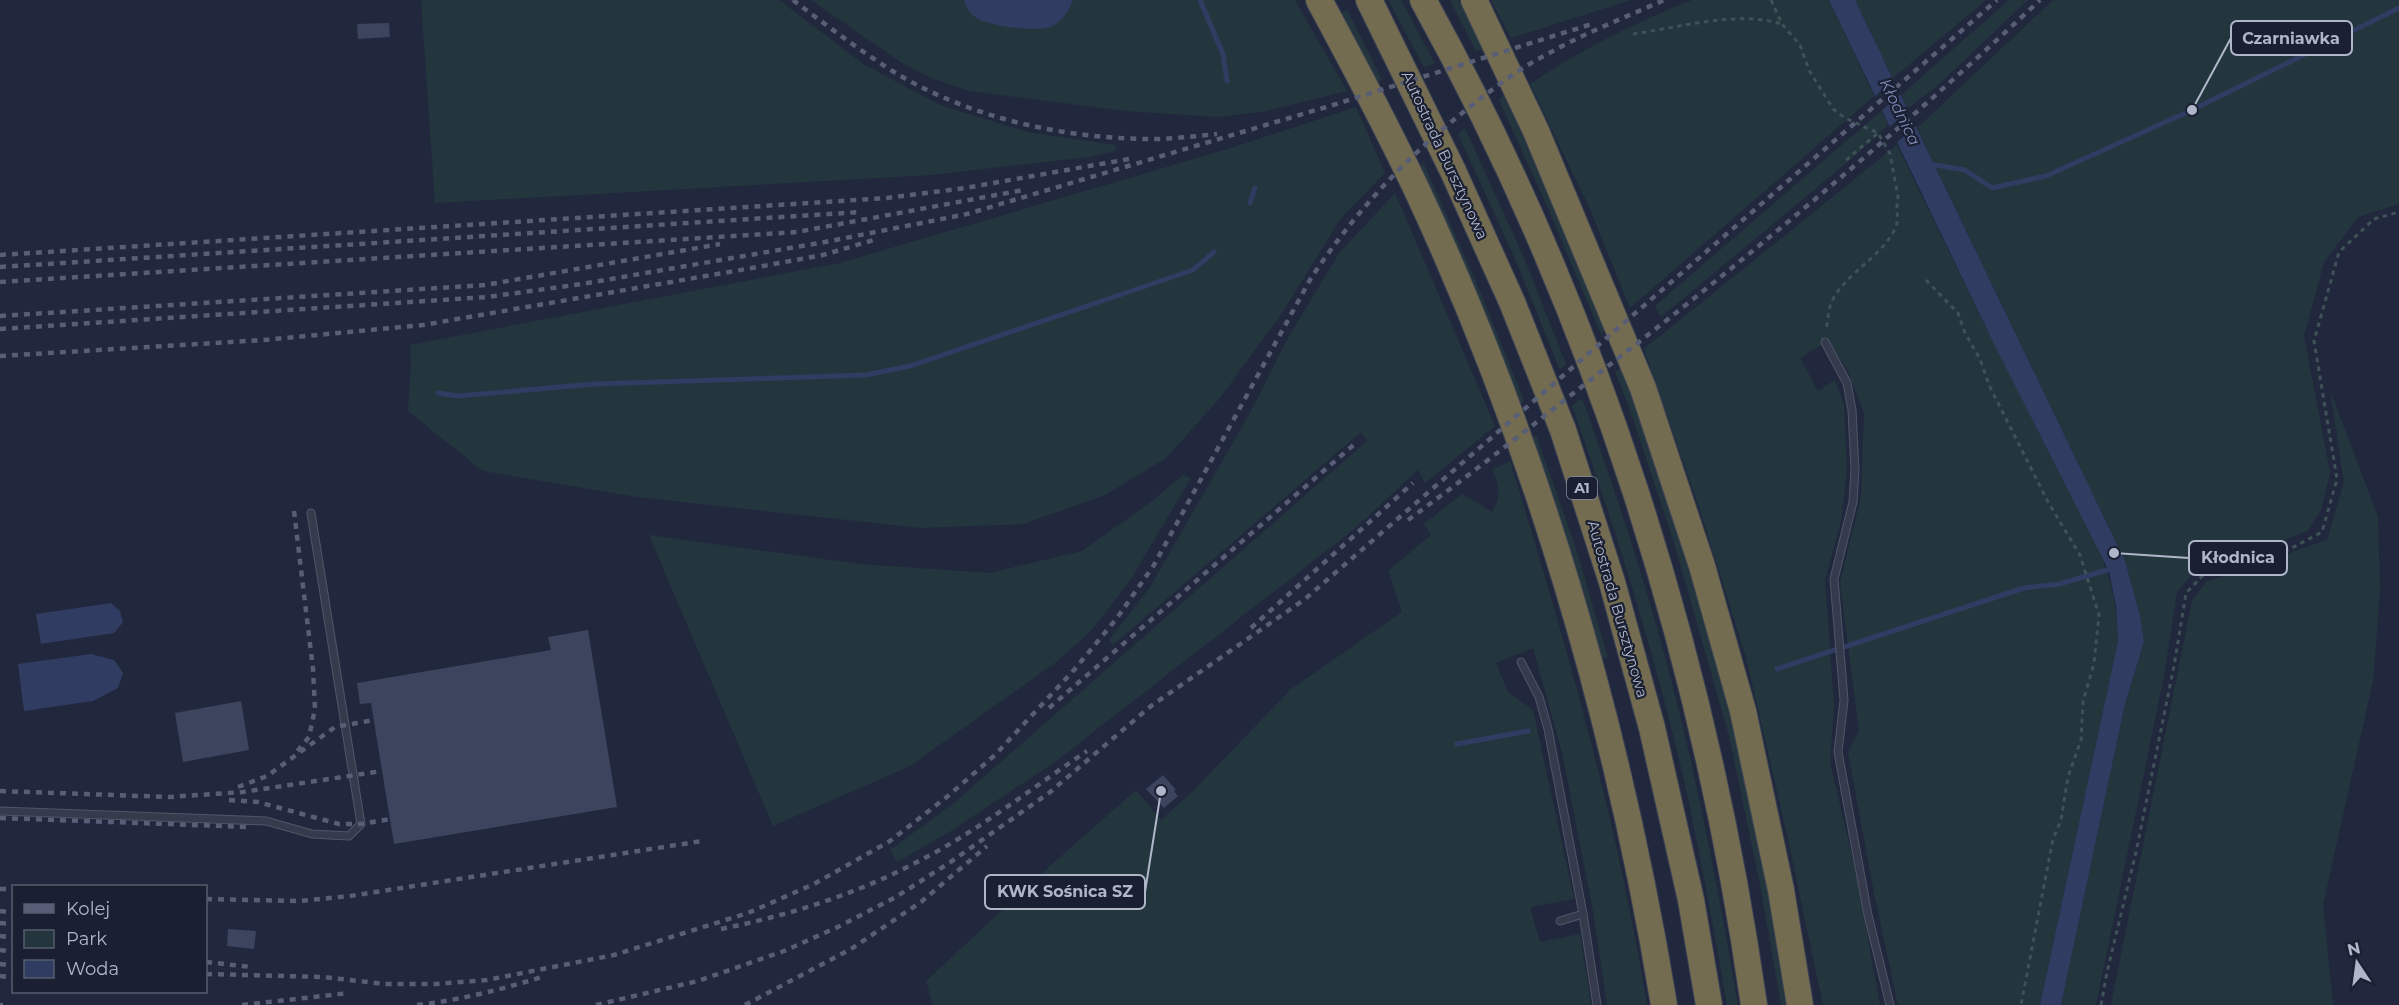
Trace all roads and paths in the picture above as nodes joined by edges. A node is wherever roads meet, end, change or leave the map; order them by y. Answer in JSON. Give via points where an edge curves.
{"nodes":[{"id":1,"x":1318,"y":0,"type":"edge"},
{"id":2,"x":1369,"y":0,"type":"edge"},
{"id":3,"x":1424,"y":0,"type":"edge"},
{"id":4,"x":1474,"y":0,"type":"edge"},
{"id":5,"x":1771,"y":0,"type":"edge"},
{"id":6,"x":1782,"y":24,"type":"junction"},
{"id":7,"x":1633,"y":34,"type":"dead end"},
{"id":8,"x":1878,"y":133,"type":"junction"},
{"id":9,"x":1846,"y":160,"type":"dead end"},
{"id":10,"x":2399,"y":212,"type":"edge"},
{"id":11,"x":1926,"y":280,"type":"dead end"},
{"id":12,"x":1825,"y":342,"type":"joint"},
{"id":13,"x":311,"y":513,"type":"dead end"},
{"id":14,"x":1521,"y":662,"type":"dead end"},
{"id":15,"x":0,"y":811,"type":"edge"},
{"id":16,"x":1583,"y":914,"type":"junction"},
{"id":17,"x":1560,"y":921,"type":"dead end"},
{"id":18,"x":1597,"y":1005,"type":"edge"},
{"id":19,"x":1664,"y":1005,"type":"edge"},
{"id":20,"x":1709,"y":1005,"type":"edge"},
{"id":21,"x":1754,"y":1005,"type":"edge"},
{"id":22,"x":1800,"y":1005,"type":"edge"},
{"id":23,"x":1890,"y":1005,"type":"edge"},
{"id":24,"x":2021,"y":1005,"type":"edge"},
{"id":25,"x":2101,"y":1005,"type":"edge"}],
"edges":[{"from":1,"to":19,"type":"highway","via":[[1415,186],[1473,319],[1524,458],[1569,591],[1608,733]]},
{"from":2,"to":20,"type":"highway","name":"Autostrada Bursztynowa","number":"A1","via":[[1453,171],[1512,302],[1563,430],[1653,728],[1689,888]]},
{"from":3,"to":21,"type":"highway","via":[[1500,147],[1559,282],[1607,408],[1668,592],[1701,716]]},
{"from":4,"to":22,"type":"highway","via":[[1536,130],[1643,388],[1702,566],[1743,711],[1781,890]]},
{"from":5,"to":6,"type":"path"},
{"from":6,"to":7,"type":"path","via":[[1754,19],[1722,21]]},
{"from":6,"to":8,"type":"path","via":[[1800,45],[1809,70],[1833,109]]},
{"from":8,"to":9,"type":"path"},
{"from":8,"to":12,"type":"path","via":[[1890,154],[1898,197],[1897,221],[1886,241],[1832,302]]},
{"from":10,"to":25,"type":"path","via":[[2374,219],[2339,252],[2314,341],[2337,478],[2322,532],[2286,551],[2207,571],[2186,593],[2153,771]]},
{"from":11,"to":24,"type":"path","via":[[1958,313],[2042,491],[2080,555],[2099,615],[2080,740],[2053,839]]},
{"from":12,"to":23,"type":"lane","via":[[1847,383],[1855,470],[1853,501],[1834,579],[1844,700],[1838,752],[1868,915]]},
{"from":13,"to":15,"type":"lane","via":[[361,824],[349,836],[312,834],[266,821]]},
{"from":14,"to":16,"type":"lane","via":[[1539,697],[1548,729]]},
{"from":16,"to":17,"type":"lane"},
{"from":16,"to":18,"type":"lane"}]}
